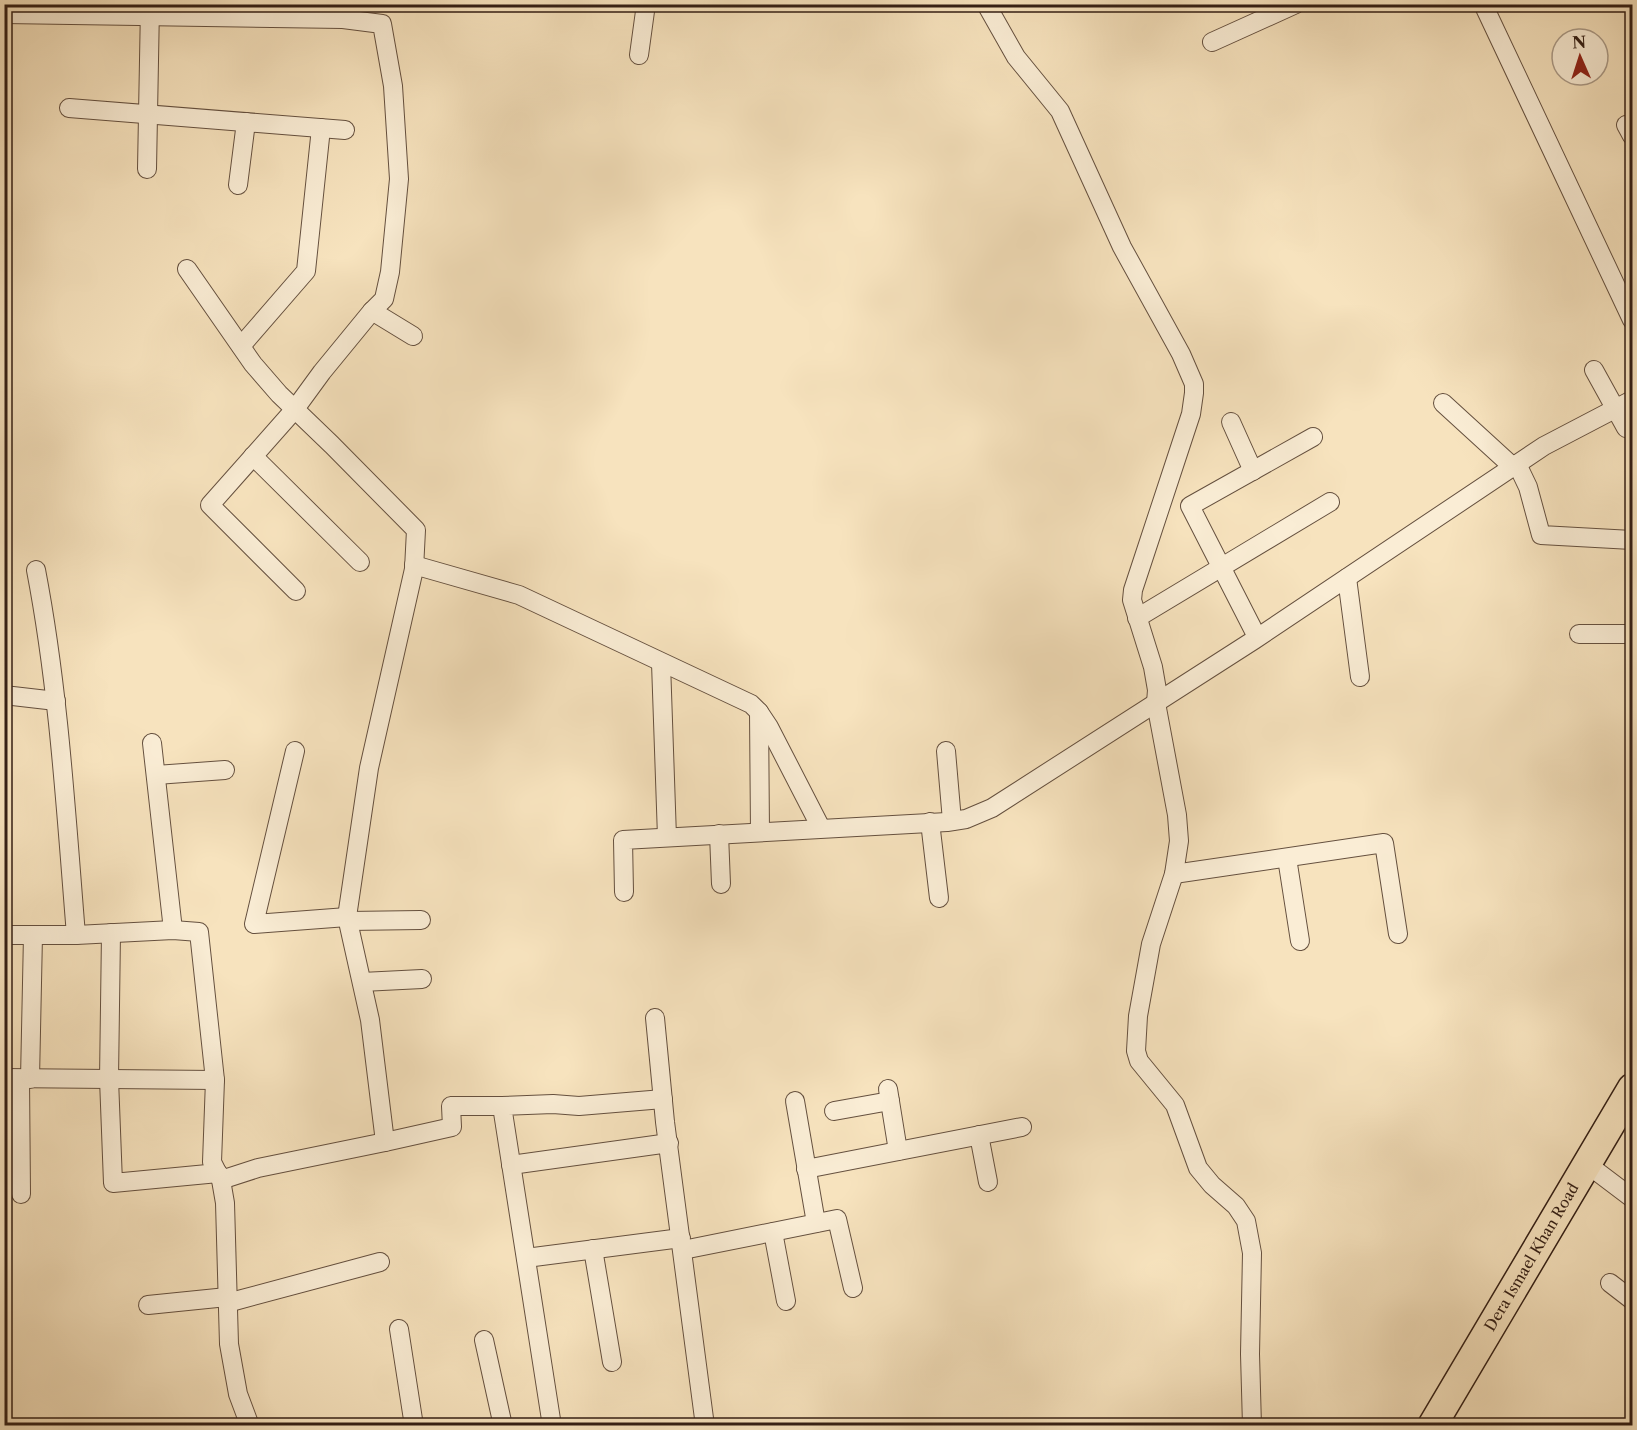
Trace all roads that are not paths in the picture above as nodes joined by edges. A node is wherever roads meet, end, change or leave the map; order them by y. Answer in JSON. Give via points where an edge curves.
{"nodes":[{"id":1,"x":646,"y":4,"type":"edge"},
{"id":2,"x":986,"y":4,"type":"edge"},
{"id":3,"x":1296,"y":4,"type":"edge"},
{"id":4,"x":1483,"y":4,"type":"edge"},
{"id":5,"x":27,"y":10,"type":"edge"},
{"id":6,"x":150,"y":11,"type":"edge"},
{"id":7,"x":249,"y":11,"type":"edge"},
{"id":8,"x":343,"y":12,"type":"edge"},
{"id":9,"x":4,"y":14,"type":"edge"},
{"id":10,"x":1212,"y":42,"type":"dead end"},
{"id":11,"x":639,"y":55,"type":"dead end"},
{"id":12,"x":69,"y":108,"type":"dead end"},
{"id":13,"x":148,"y":114,"type":"junction"},
{"id":14,"x":246,"y":122,"type":"junction"},
{"id":15,"x":321,"y":128,"type":"junction"},
{"id":16,"x":345,"y":130,"type":"dead end"},
{"id":17,"x":147,"y":169,"type":"dead end"},
{"id":18,"x":238,"y":185,"type":"dead end"},
{"id":19,"x":187,"y":269,"type":"dead end"},
{"id":20,"x":372,"y":311,"type":"junction"},
{"id":21,"x":1632,"y":320,"type":"edge"},
{"id":22,"x":413,"y":336,"type":"dead end"},
{"id":23,"x":241,"y":346,"type":"junction"},
{"id":24,"x":1594,"y":370,"type":"dead end"},
{"id":25,"x":1632,"y":400,"type":"edge"},
{"id":26,"x":1443,"y":403,"type":"dead end"},
{"id":27,"x":295,"y":409,"type":"junction"},
{"id":28,"x":1615,"y":409,"type":"junction"},
{"id":29,"x":1231,"y":422,"type":"dead end"},
{"id":30,"x":1632,"y":426,"type":"edge"},
{"id":31,"x":1313,"y":437,"type":"dead end"},
{"id":32,"x":253,"y":456,"type":"junction"},
{"id":33,"x":1515,"y":466,"type":"junction"},
{"id":34,"x":1252,"y":471,"type":"junction"},
{"id":35,"x":1330,"y":502,"type":"dead end"},
{"id":36,"x":1632,"y":540,"type":"edge"},
{"id":37,"x":360,"y":562,"type":"dead end"},
{"id":38,"x":414,"y":565,"type":"junction"},
{"id":39,"x":1221,"y":567,"type":"junction"},
{"id":40,"x":36,"y":570,"type":"dead end"},
{"id":41,"x":1347,"y":578,"type":"junction"},
{"id":42,"x":296,"y":591,"type":"dead end"},
{"id":43,"x":1137,"y":618,"type":"junction"},
{"id":44,"x":1579,"y":634,"type":"dead end"},
{"id":45,"x":1632,"y":634,"type":"edge"},
{"id":46,"x":1257,"y":637,"type":"junction"},
{"id":47,"x":661,"y":663,"type":"junction"},
{"id":48,"x":1359,"y":677,"type":"dead end"},
{"id":49,"x":4,"y":695,"type":"edge"},
{"id":50,"x":56,"y":701,"type":"junction"},
{"id":51,"x":1156,"y":703,"type":"junction"},
{"id":52,"x":759,"y":712,"type":"junction"},
{"id":53,"x":152,"y":743,"type":"dead end"},
{"id":54,"x":295,"y":751,"type":"dead end"},
{"id":55,"x":946,"y":751,"type":"dead end"},
{"id":56,"x":225,"y":770,"type":"dead end"},
{"id":57,"x":156,"y":775,"type":"junction"},
{"id":58,"x":952,"y":821,"type":"junction"},
{"id":59,"x":930,"y":822,"type":"junction"},
{"id":60,"x":821,"y":828,"type":"junction"},
{"id":61,"x":760,"y":832,"type":"junction"},
{"id":62,"x":719,"y":834,"type":"junction"},
{"id":63,"x":667,"y":837,"type":"junction"},
{"id":64,"x":1287,"y":858,"type":"junction"},
{"id":65,"x":1174,"y":874,"type":"junction"},
{"id":66,"x":721,"y":884,"type":"dead end"},
{"id":67,"x":624,"y":892,"type":"dead end"},
{"id":68,"x":939,"y":898,"type":"dead end"},
{"id":69,"x":348,"y":919,"type":"junction"},
{"id":70,"x":421,"y":920,"type":"dead end"},
{"id":71,"x":174,"y":930,"type":"junction"},
{"id":72,"x":111,"y":933,"type":"junction"},
{"id":73,"x":33,"y":934,"type":"junction"},
{"id":74,"x":1398,"y":934,"type":"dead end"},
{"id":75,"x":4,"y":935,"type":"edge"},
{"id":76,"x":76,"y":935,"type":"junction"},
{"id":77,"x":1300,"y":941,"type":"dead end"},
{"id":78,"x":422,"y":979,"type":"dead end"},
{"id":79,"x":362,"y":982,"type":"junction"},
{"id":80,"x":655,"y":1018,"type":"dead end"},
{"id":81,"x":18,"y":1079,"type":"edge"},
{"id":82,"x":109,"y":1079,"type":"junction"},
{"id":83,"x":215,"y":1080,"type":"junction"},
{"id":84,"x":1632,"y":1088,"type":"edge"},
{"id":85,"x":663,"y":1099,"type":"junction"},
{"id":86,"x":795,"y":1101,"type":"dead end"},
{"id":87,"x":502,"y":1106,"type":"junction"},
{"id":88,"x":834,"y":1111,"type":"dead end"},
{"id":89,"x":1022,"y":1127,"type":"dead end"},
{"id":90,"x":980,"y":1135,"type":"junction"},
{"id":91,"x":385,"y":1142,"type":"junction"},
{"id":92,"x":669,"y":1143,"type":"junction"},
{"id":93,"x":898,"y":1151,"type":"junction"},
{"id":94,"x":1587,"y":1164,"type":"junction"},
{"id":95,"x":511,"y":1165,"type":"junction"},
{"id":96,"x":806,"y":1168,"type":"junction"},
{"id":97,"x":219,"y":1177,"type":"junction"},
{"id":98,"x":988,"y":1182,"type":"dead end"},
{"id":99,"x":21,"y":1194,"type":"dead end"},
{"id":100,"x":1632,"y":1198,"type":"edge"},
{"id":101,"x":816,"y":1223,"type":"junction"},
{"id":102,"x":774,"y":1232,"type":"junction"},
{"id":103,"x":682,"y":1244,"type":"junction"},
{"id":104,"x":593,"y":1249,"type":"junction"},
{"id":105,"x":526,"y":1258,"type":"junction"},
{"id":106,"x":380,"y":1262,"type":"dead end"},
{"id":107,"x":1610,"y":1283,"type":"dead end"},
{"id":108,"x":853,"y":1288,"type":"dead end"},
{"id":109,"x":227,"y":1300,"type":"junction"},
{"id":110,"x":1632,"y":1300,"type":"edge"},
{"id":111,"x":786,"y":1301,"type":"dead end"},
{"id":112,"x":148,"y":1305,"type":"dead end"},
{"id":113,"x":399,"y":1329,"type":"dead end"},
{"id":114,"x":484,"y":1340,"type":"dead end"},
{"id":115,"x":612,"y":1362,"type":"dead end"},
{"id":116,"x":250,"y":1425,"type":"edge"},
{"id":117,"x":414,"y":1425,"type":"edge"},
{"id":118,"x":503,"y":1425,"type":"edge"},
{"id":119,"x":552,"y":1425,"type":"edge"},
{"id":120,"x":705,"y":1425,"type":"edge"},
{"id":121,"x":1252,"y":1425,"type":"edge"},
{"id":122,"x":1432,"y":1425,"type":"edge"}],
"edges":[{"from":1,"to":11,"type":"street"},
{"from":2,"to":43,"type":"street","via":[[1016,57],[1060,111],[1122,247],[1194,384],[1191,414],[1133,591],[1132,606]]},
{"from":3,"to":10,"type":"street"},
{"from":4,"to":21,"type":"street"},
{"from":5,"to":6,"type":"street"},
{"from":5,"to":9,"type":"street"},
{"from":6,"to":7,"type":"street"},
{"from":6,"to":13,"type":"street"},
{"from":7,"to":8,"type":"street"},
{"from":8,"to":20,"type":"street","via":[[382,24],[393,86],[399,179],[390,272],[384,299]]},
{"from":12,"to":13,"type":"street"},
{"from":13,"to":14,"type":"street"},
{"from":13,"to":17,"type":"street"},
{"from":14,"to":15,"type":"street"},
{"from":14,"to":18,"type":"street"},
{"from":15,"to":16,"type":"street"},
{"from":15,"to":23,"type":"street","via":[[306,271]]},
{"from":19,"to":23,"type":"street"},
{"from":20,"to":22,"type":"street"},
{"from":20,"to":27,"type":"street"},
{"from":23,"to":27,"type":"street"},
{"from":24,"to":28,"type":"street"},
{"from":25,"to":28,"type":"street"},
{"from":26,"to":33,"type":"street"},
{"from":27,"to":32,"type":"street"},
{"from":27,"to":38,"type":"street","via":[[416,530]]},
{"from":28,"to":30,"type":"street","via":[[1626,428]]},
{"from":28,"to":33,"type":"street","via":[[1544,446]]},
{"from":29,"to":34,"type":"street"},
{"from":31,"to":34,"type":"street"},
{"from":32,"to":37,"type":"street"},
{"from":32,"to":42,"type":"street","via":[[210,505]]},
{"from":33,"to":36,"type":"street","via":[[1528,487],[1541,535]]},
{"from":33,"to":41,"type":"street"},
{"from":34,"to":39,"type":"street","via":[[1190,506]]},
{"from":35,"to":39,"type":"street"},
{"from":38,"to":47,"type":"street","via":[[519,595]]},
{"from":38,"to":69,"type":"street","via":[[369,768]]},
{"from":39,"to":43,"type":"street"},
{"from":39,"to":46,"type":"street"},
{"from":40,"to":50,"type":"street"},
{"from":41,"to":46,"type":"street"},
{"from":41,"to":48,"type":"street"},
{"from":43,"to":51,"type":"street","via":[[1152,667]]},
{"from":44,"to":45,"type":"street"},
{"from":46,"to":51,"type":"street"},
{"from":47,"to":52,"type":"street","via":[[751,704]]},
{"from":47,"to":63,"type":"street"},
{"from":49,"to":50,"type":"street"},
{"from":50,"to":76,"type":"street"},
{"from":51,"to":58,"type":"street","via":[[992,808]]},
{"from":51,"to":65,"type":"street","via":[[1178,815]]},
{"from":52,"to":60,"type":"street"},
{"from":52,"to":61,"type":"street"},
{"from":53,"to":57,"type":"street"},
{"from":54,"to":69,"type":"street","via":[[254,924]]},
{"from":55,"to":58,"type":"street"},
{"from":56,"to":57,"type":"street"},
{"from":57,"to":71,"type":"street"},
{"from":58,"to":59,"type":"street"},
{"from":59,"to":60,"type":"street"},
{"from":59,"to":68,"type":"street"},
{"from":60,"to":61,"type":"street"},
{"from":61,"to":62,"type":"street"},
{"from":62,"to":63,"type":"street"},
{"from":62,"to":66,"type":"street"},
{"from":63,"to":67,"type":"street","via":[[623,840]]},
{"from":64,"to":65,"type":"street"},
{"from":64,"to":74,"type":"street","via":[[1384,843]]},
{"from":64,"to":77,"type":"street"},
{"from":65,"to":121,"type":"street","via":[[1151,944],[1136,1051],[1139,1061],[1175,1105],[1198,1168],[1246,1221],[1252,1253]]},
{"from":69,"to":70,"type":"street"},
{"from":69,"to":79,"type":"street"},
{"from":71,"to":72,"type":"street"},
{"from":71,"to":83,"type":"street","via":[[199,932]]},
{"from":72,"to":76,"type":"street"},
{"from":72,"to":82,"type":"street"},
{"from":73,"to":75,"type":"street"},
{"from":73,"to":76,"type":"street"},
{"from":73,"to":81,"type":"street"},
{"from":78,"to":79,"type":"street"},
{"from":79,"to":91,"type":"street"},
{"from":80,"to":85,"type":"street"},
{"from":81,"to":82,"type":"street"},
{"from":81,"to":99,"type":"street"},
{"from":82,"to":83,"type":"street"},
{"from":82,"to":97,"type":"street","via":[[113,1183]]},
{"from":83,"to":97,"type":"street","via":[[212,1162]]},
{"from":84,"to":94,"type":"highway","name":"Dera Ismael Khan Road"},
{"from":85,"to":87,"type":"street","via":[[579,1106]]},
{"from":85,"to":92,"type":"street"},
{"from":86,"to":96,"type":"street"},
{"from":87,"to":91,"type":"street","via":[[451,1106],[452,1127]]},
{"from":87,"to":95,"type":"street"},
{"from":88,"to":93,"type":"street","via":[[889,1095]]},
{"from":89,"to":90,"type":"street"},
{"from":90,"to":93,"type":"street"},
{"from":90,"to":98,"type":"street"},
{"from":91,"to":97,"type":"street"},
{"from":92,"to":95,"type":"street"},
{"from":92,"to":103,"type":"street"},
{"from":93,"to":96,"type":"street"},
{"from":94,"to":100,"type":"street"},
{"from":94,"to":122,"type":"highway","name":"Dera Ismael Khan Road"},
{"from":95,"to":105,"type":"street"},
{"from":96,"to":101,"type":"street"},
{"from":97,"to":109,"type":"street","via":[[225,1203]]},
{"from":101,"to":102,"type":"street"},
{"from":101,"to":108,"type":"street","via":[[837,1219]]},
{"from":102,"to":103,"type":"street"},
{"from":102,"to":111,"type":"street"},
{"from":103,"to":104,"type":"street"},
{"from":103,"to":120,"type":"street"},
{"from":104,"to":105,"type":"street"},
{"from":104,"to":115,"type":"street"},
{"from":105,"to":119,"type":"street"},
{"from":106,"to":109,"type":"street"},
{"from":107,"to":110,"type":"street"},
{"from":109,"to":112,"type":"street"},
{"from":109,"to":116,"type":"street","via":[[230,1354],[238,1394]]},
{"from":113,"to":117,"type":"street"},
{"from":114,"to":118,"type":"street"}]}
